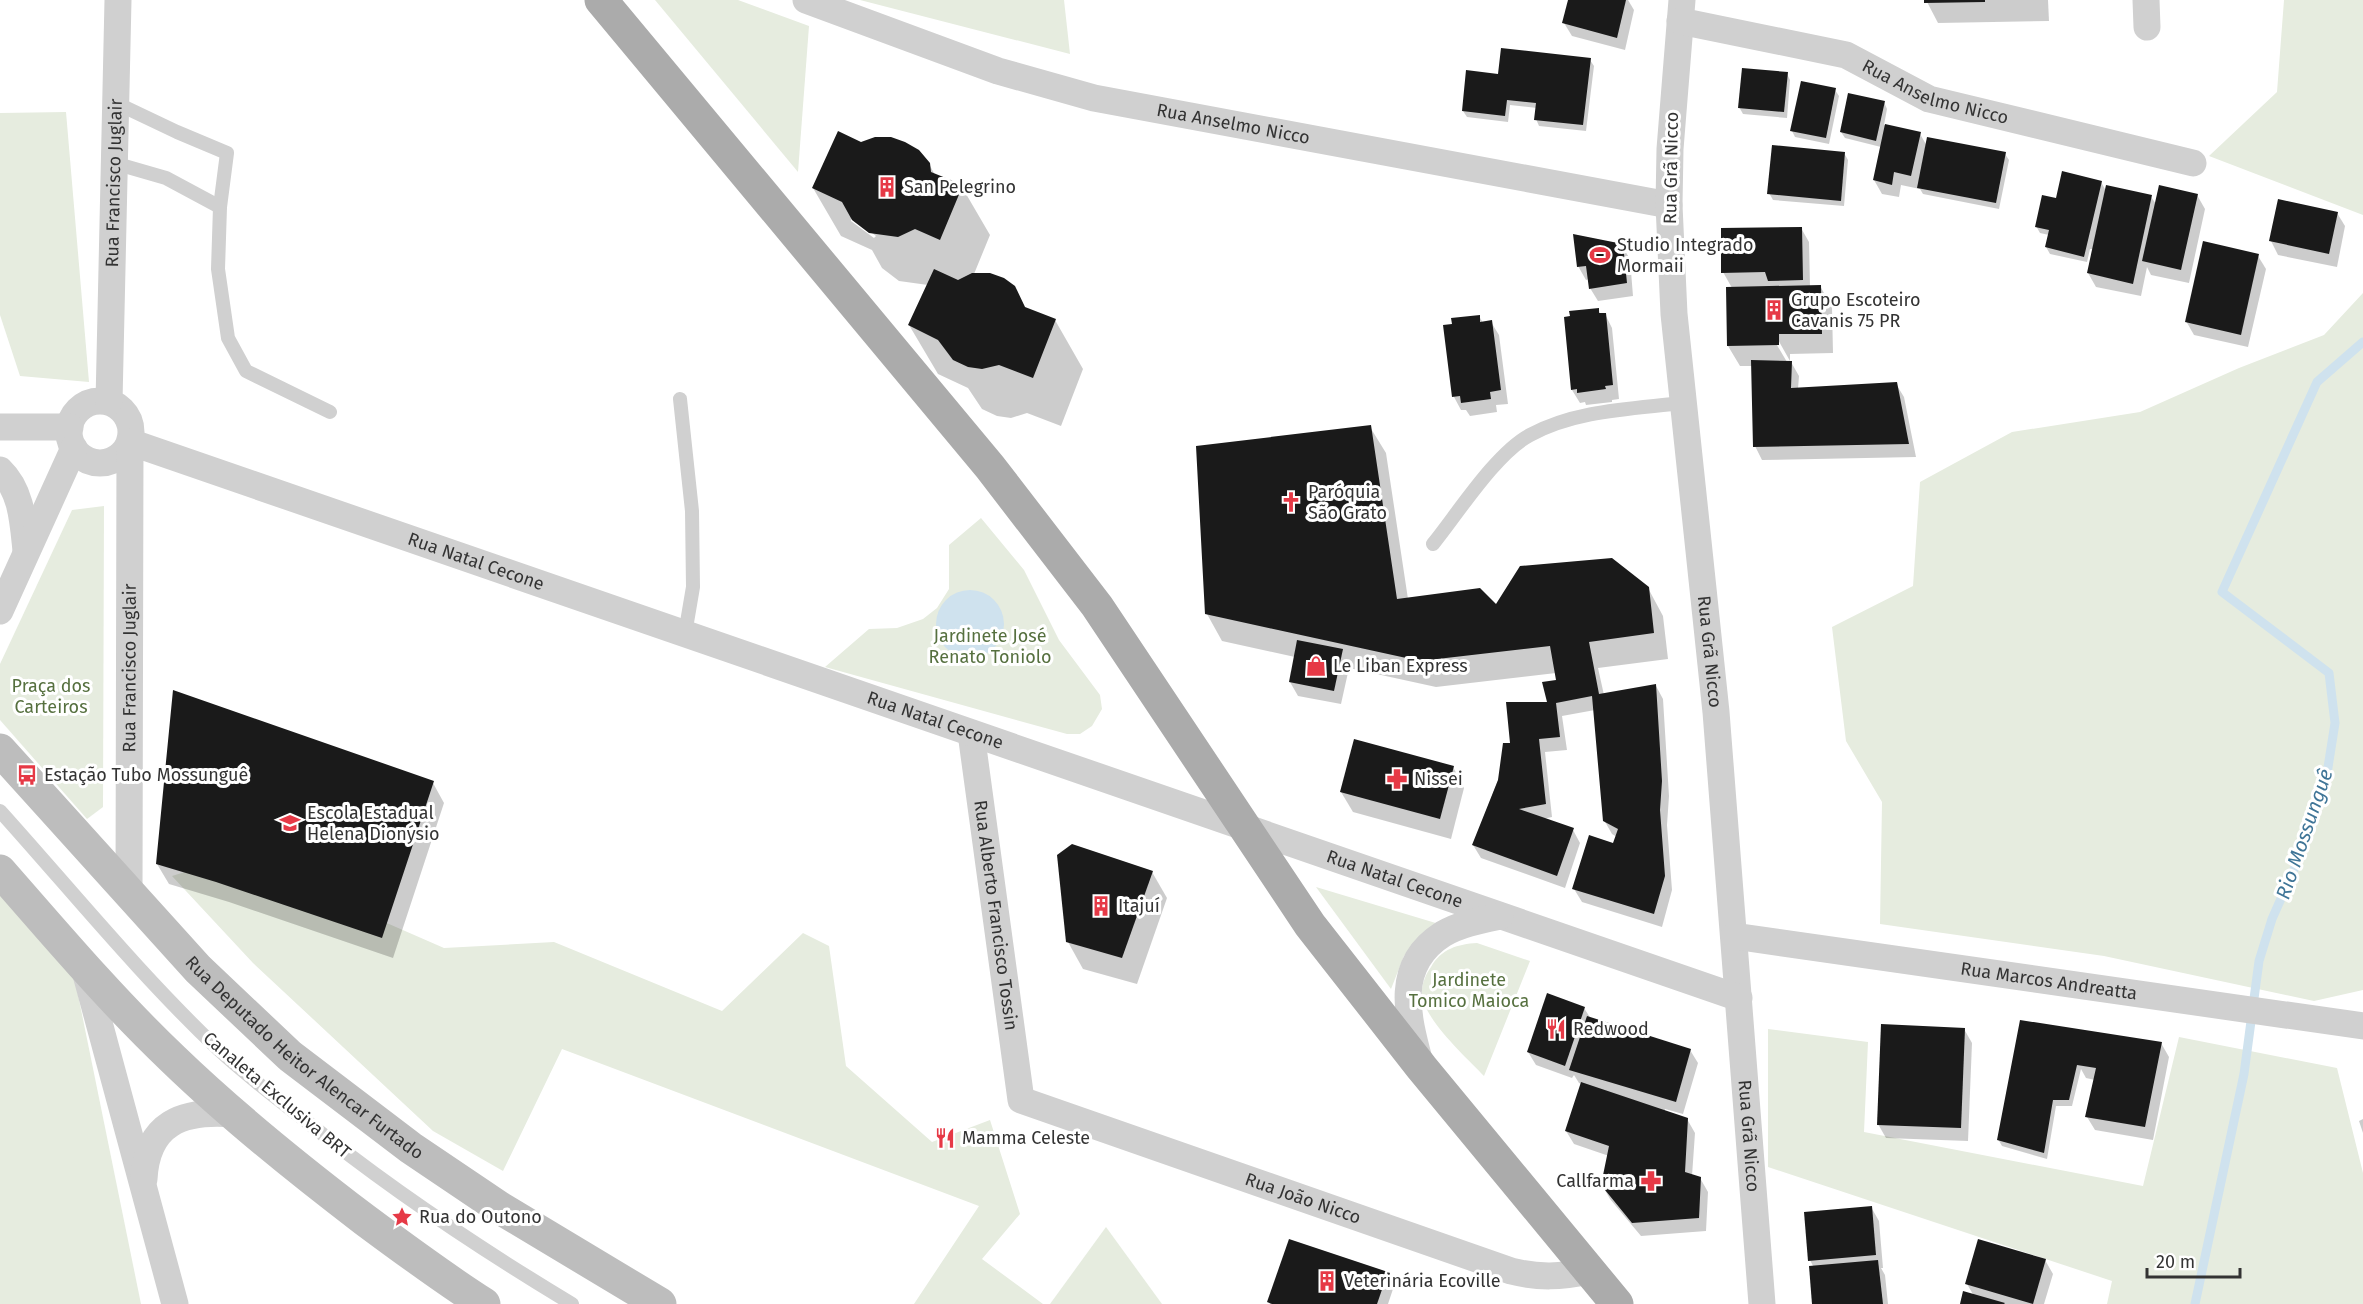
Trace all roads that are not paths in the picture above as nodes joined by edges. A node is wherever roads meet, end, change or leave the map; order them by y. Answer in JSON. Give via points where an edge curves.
{"nodes":[{"id":1,"x":118,"y":0,"type":"edge"},
{"id":2,"x":601,"y":0,"type":"edge"},
{"id":3,"x":806,"y":0,"type":"edge"},
{"id":4,"x":2146,"y":0,"type":"edge"},
{"id":5,"x":1681,"y":10,"type":"edge"},
{"id":6,"x":2146,"y":27,"type":"dead end"},
{"id":7,"x":116,"y":103,"type":"junction"},
{"id":8,"x":114,"y":162,"type":"junction"},
{"id":9,"x":2193,"y":163,"type":"dead end"},
{"id":10,"x":1669,"y":205,"type":"junction"},
{"id":11,"x":219,"y":207,"type":"junction"},
{"id":12,"x":680,"y":399,"type":"dead end"},
{"id":13,"x":109,"y":402,"type":"junction"},
{"id":14,"x":1682,"y":403,"type":"junction"},
{"id":15,"x":330,"y":412,"type":"dead end"},
{"id":16,"x":0,"y":427,"type":"edge"},
{"id":17,"x":72,"y":438,"type":"junction"},
{"id":18,"x":130,"y":442,"type":"junction"},
{"id":19,"x":0,"y":470,"type":"edge"},
{"id":20,"x":1433,"y":544,"type":"dead end"},
{"id":21,"x":26,"y":552,"type":"junction"},
{"id":22,"x":0,"y":611,"type":"edge"},
{"id":23,"x":685,"y":634,"type":"junction"},
{"id":24,"x":971,"y":733,"type":"junction"},
{"id":25,"x":0,"y":750,"type":"edge"},
{"id":26,"x":0,"y":811,"type":"edge"},
{"id":27,"x":1244,"y":827,"type":"junction"},
{"id":28,"x":0,"y":871,"type":"edge"},
{"id":29,"x":129,"y":894,"type":"junction"},
{"id":30,"x":1500,"y":916,"type":"junction"},
{"id":31,"x":1734,"y":936,"type":"junction"},
{"id":32,"x":83,"y":966,"type":"junction"},
{"id":33,"x":1739,"y":998,"type":"junction"},
{"id":34,"x":2363,"y":1026,"type":"edge"},
{"id":35,"x":1422,"y":1068,"type":"junction"},
{"id":36,"x":1021,"y":1100,"type":"joint"},
{"id":37,"x":233,"y":1114,"type":"junction"},
{"id":38,"x":143,"y":1186,"type":"junction"},
{"id":39,"x":1589,"y":1271,"type":"junction"},
{"id":40,"x":175,"y":1304,"type":"edge"},
{"id":41,"x":484,"y":1304,"type":"edge"},
{"id":42,"x":572,"y":1304,"type":"edge"},
{"id":43,"x":660,"y":1304,"type":"edge"},
{"id":44,"x":1617,"y":1304,"type":"edge"},
{"id":45,"x":1762,"y":1304,"type":"edge"}],
"edges":[{"from":1,"to":7,"type":"street","name":"Rua Francisco Juglair"},
{"from":2,"to":27,"type":"main road","via":[[1050,544],[1126,649]]},
{"from":3,"to":10,"type":"street","name":"Rua Anselmo Nicco","via":[[988,67],[1094,98]]},
{"from":4,"to":6,"type":"street"},
{"from":5,"to":9,"type":"street","name":"Rua Anselmo Nicco","via":[[1846,55],[1929,99]]},
{"from":5,"to":10,"type":"street","name":"Rua Grã Nicco"},
{"from":7,"to":8,"type":"street","name":"Rua Francisco Juglair"},
{"from":7,"to":11,"type":"lane","via":[[227,153]]},
{"from":8,"to":11,"type":"lane","via":[[166,178]]},
{"from":8,"to":13,"type":"street","name":"Rua Francisco Juglair"},
{"from":10,"to":14,"type":"street","name":"Rua Grã Nicco"},
{"from":11,"to":15,"type":"lane","via":[[218,269],[228,338],[246,371]]},
{"from":12,"to":23,"type":"lane","via":[[692,510],[693,587]]},
{"from":13,"to":17,"type":"street","via":[[88,403],[73,417]]},
{"from":13,"to":18,"type":"street","via":[[126,413],[132,432]]},
{"from":14,"to":20,"type":"lane","via":[[1567,419],[1528,436],[1493,466]]},
{"from":14,"to":31,"type":"street","name":"Rua Grã Nicco","via":[[1715,701]]},
{"from":16,"to":17,"type":"street"},
{"from":17,"to":18,"type":"street","via":[[89,461],[98,463],[118,458]]},
{"from":17,"to":21,"type":"street"},
{"from":18,"to":23,"type":"street","name":"Rua Natal Cecone"},
{"from":18,"to":29,"type":"street","name":"Rua Francisco Juglair"},
{"from":19,"to":21,"type":"street","via":[[17,494]]},
{"from":21,"to":22,"type":"street"},
{"from":23,"to":24,"type":"street","name":"Rua Natal Cecone"},
{"from":24,"to":27,"type":"street","name":"Rua Natal Cecone"},
{"from":24,"to":36,"type":"street","name":"Rua Alberto Francisco Tossin"},
{"from":25,"to":29,"type":"street","name":"Rua Deputado Heitor Alencar Furtado"},
{"from":26,"to":42,"type":"lane","name":"Canaleta Exclusiva BRT","via":[[153,983],[259,1085],[420,1208]]},
{"from":27,"to":30,"type":"street","name":"Rua Natal Cecone"},
{"from":27,"to":35,"type":"main road","via":[[1310,925]]},
{"from":28,"to":32,"type":"street"},
{"from":29,"to":43,"type":"street","name":"Rua Deputado Heitor Alencar Furtado","via":[[250,1020],[343,1098],[500,1208]]},
{"from":30,"to":33,"type":"street","name":"Rua Natal Cecone"},
{"from":30,"to":35,"type":"street","via":[[1443,934],[1414,962],[1408,1006]]},
{"from":31,"to":33,"type":"street","name":"Rua Grã Nicco"},
{"from":31,"to":34,"type":"street","name":"Rua Marcos Andreatta"},
{"from":32,"to":37,"type":"street"},
{"from":32,"to":38,"type":"street"},
{"from":33,"to":45,"type":"street","name":"Rua Grã Nicco"},
{"from":35,"to":39,"type":"main road"},
{"from":36,"to":39,"type":"street","name":"Rua João Nicco","via":[[1511,1271],[1532,1277],[1558,1277]]},
{"from":37,"to":38,"type":"street","via":[[207,1112],[165,1128],[153,1141],[145,1159]]},
{"from":37,"to":41,"type":"street","via":[[351,1209]]},
{"from":38,"to":40,"type":"street"},
{"from":39,"to":44,"type":"main road"}]}
